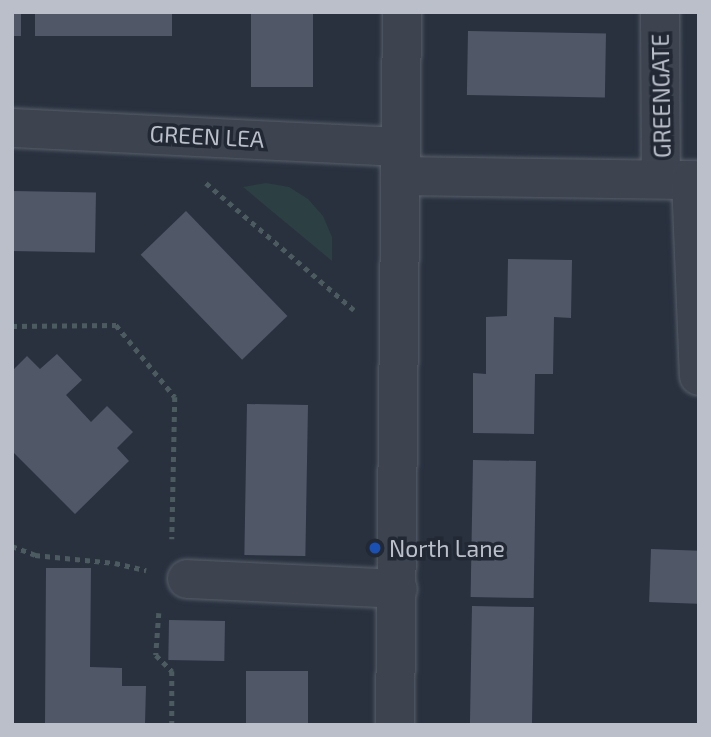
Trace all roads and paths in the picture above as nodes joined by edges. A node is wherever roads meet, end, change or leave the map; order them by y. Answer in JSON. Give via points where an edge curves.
{"nodes":[{"id":1,"x":402,"y":12,"type":"edge"},
{"id":2,"x":660,"y":12,"type":"edge"},
{"id":3,"x":12,"y":128,"type":"edge"},
{"id":4,"x":400,"y":162,"type":"junction"},
{"id":5,"x":200,"y":178,"type":"dead end"},
{"id":6,"x":684,"y":180,"type":"edge"},
{"id":7,"x":12,"y":326,"type":"edge"},
{"id":8,"x":398,"y":349,"type":"junction"},
{"id":9,"x":699,"y":376,"type":"edge"},
{"id":10,"x":12,"y":546,"type":"edge"},
{"id":11,"x":187,"y":579,"type":"junction"},
{"id":12,"x":398,"y":589,"type":"junction"},
{"id":13,"x":172,"y":725,"type":"edge"},
{"id":14,"x":396,"y":725,"type":"edge"}],
"edges":[{"from":1,"to":4,"type":"street"},
{"from":2,"to":6,"type":"street","name":"GREENGATE"},
{"from":3,"to":4,"type":"street","name":"GREEN LEA"},
{"from":4,"to":6,"type":"street","name":"GREEN LEA"},
{"from":4,"to":8,"type":"street"},
{"from":5,"to":8,"type":"path"},
{"from":6,"to":9,"type":"street","name":"GREENGATE"},
{"from":7,"to":11,"type":"path","via":[[116,325],[175,397],[172,543]]},
{"from":8,"to":12,"type":"street"},
{"from":10,"to":11,"type":"path","via":[[35,555],[115,563]]},
{"from":11,"to":12,"type":"street"},
{"from":11,"to":13,"type":"path","via":[[159,602],[156,655],[172,671]]},
{"from":12,"to":14,"type":"street"}]}
